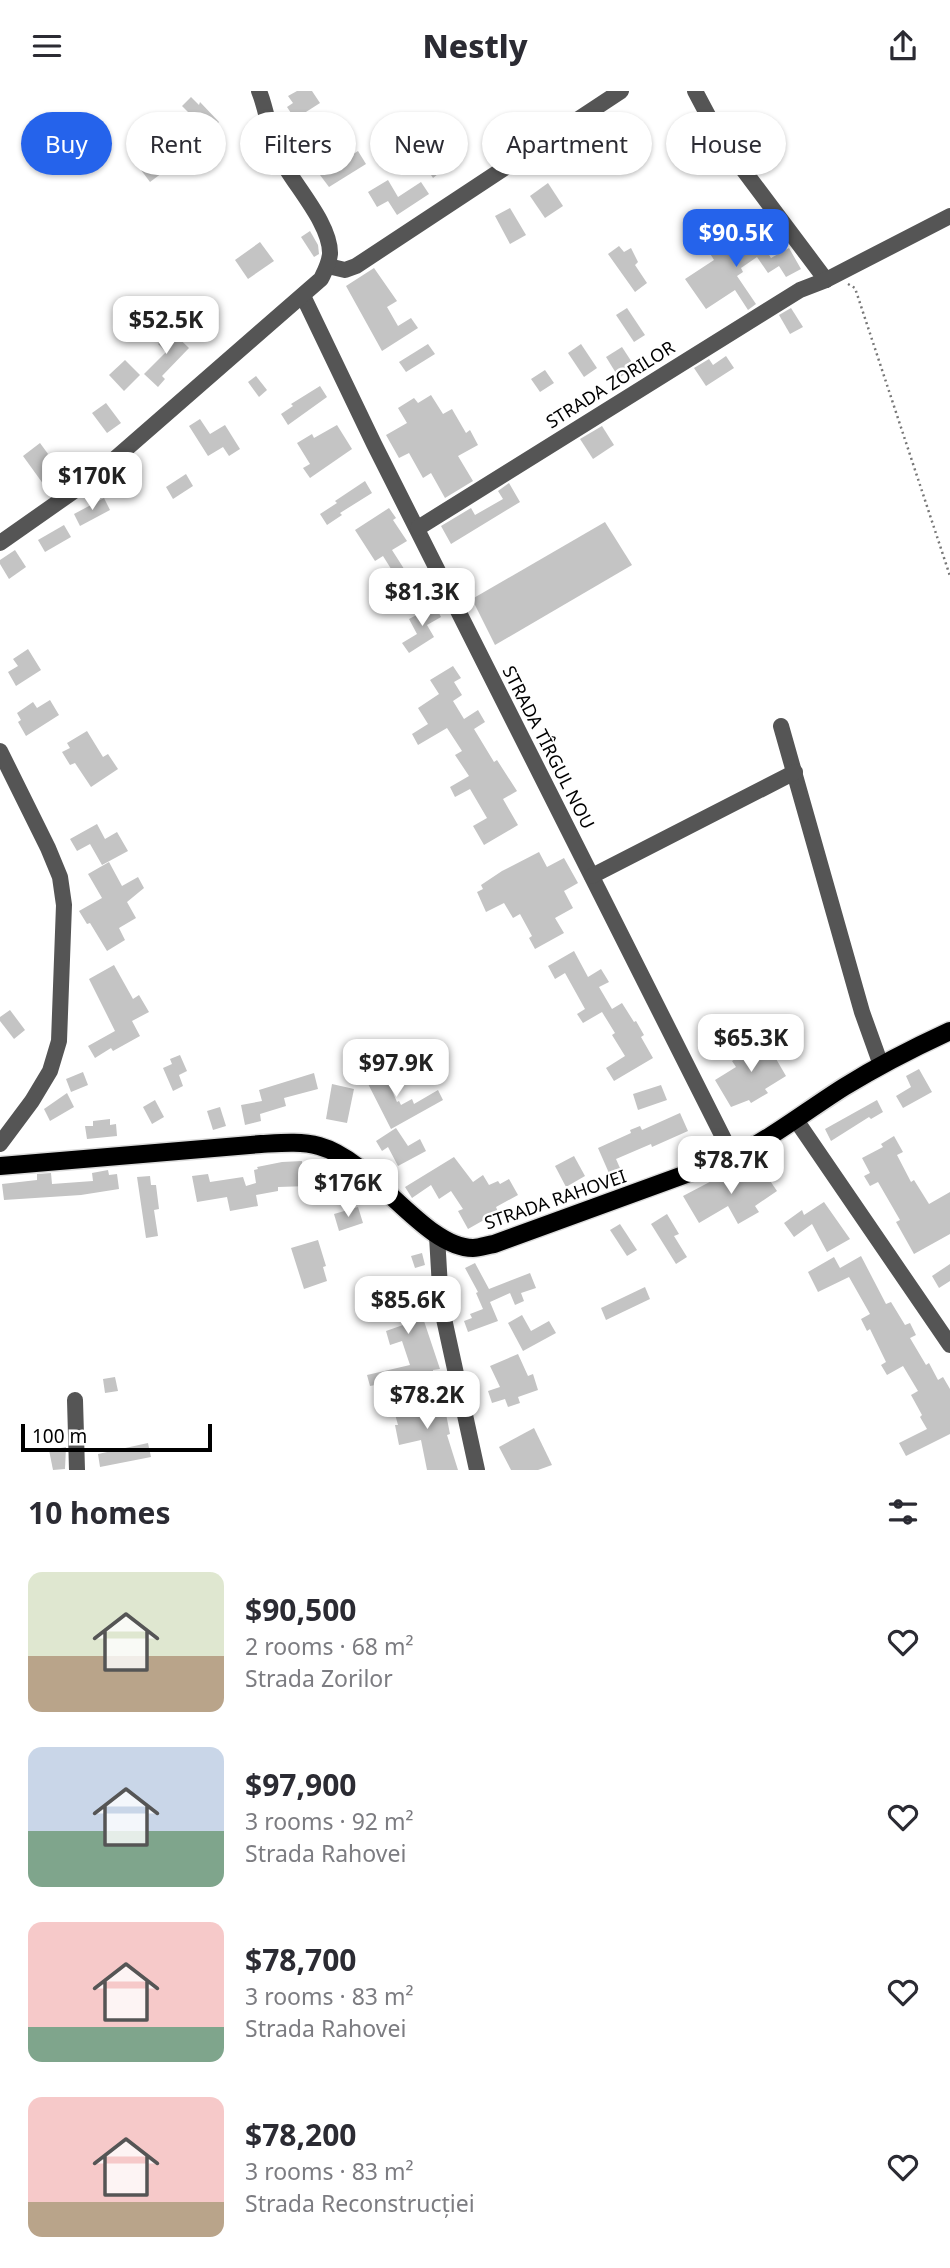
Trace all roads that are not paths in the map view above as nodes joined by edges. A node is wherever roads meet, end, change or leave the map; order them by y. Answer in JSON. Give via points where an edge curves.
{"nodes":[{"id":1,"x":259,"y":91,"type":"edge"},
{"id":2,"x":621,"y":91,"type":"edge"},
{"id":3,"x":695,"y":91,"type":"edge"},
{"id":4,"x":950,"y":216,"type":"edge"},
{"id":5,"x":328,"y":266,"type":"junction"},
{"id":6,"x":826,"y":280,"type":"junction"},
{"id":7,"x":303,"y":296,"type":"junction"},
{"id":8,"x":418,"y":528,"type":"junction"},
{"id":9,"x":0,"y":543,"type":"edge"},
{"id":10,"x":781,"y":726,"type":"dead end"},
{"id":11,"x":0,"y":751,"type":"edge"},
{"id":12,"x":795,"y":772,"type":"junction"},
{"id":13,"x":592,"y":876,"type":"junction"},
{"id":14,"x":950,"y":1031,"type":"edge"},
{"id":15,"x":881,"y":1065,"type":"junction"},
{"id":16,"x":796,"y":1120,"type":"junction"},
{"id":17,"x":0,"y":1144,"type":"edge"},
{"id":18,"x":733,"y":1157,"type":"junction"},
{"id":19,"x":0,"y":1166,"type":"edge"},
{"id":20,"x":437,"y":1236,"type":"junction"},
{"id":21,"x":950,"y":1345,"type":"edge"},
{"id":22,"x":75,"y":1400,"type":"dead end"},
{"id":23,"x":77,"y":1470,"type":"edge"},
{"id":24,"x":477,"y":1470,"type":"edge"}],
"edges":[{"from":1,"to":5,"type":"street","via":[[280,158],[328,240]]},
{"from":2,"to":5,"type":"street","via":[[356,266],[345,270]]},
{"from":3,"to":6,"type":"street","via":[[721,140]]},
{"from":4,"to":6,"type":"street","name":"STRADA ZORILOR"},
{"from":5,"to":7,"type":"street"},
{"from":6,"to":8,"type":"street","name":"STRADA ZORILOR","via":[[800,290]]},
{"from":7,"to":8,"type":"street","name":"STRADA TÎRGUL NOU"},
{"from":7,"to":9,"type":"street","via":[[94,477]]},
{"from":8,"to":13,"type":"street","name":"STRADA TÎRGUL NOU"},
{"from":10,"to":12,"type":"street"},
{"from":11,"to":17,"type":"street","via":[[48,848],[60,877],[64,905],[59,1041],[50,1071]]},
{"from":12,"to":13,"type":"street"},
{"from":12,"to":15,"type":"street"},
{"from":13,"to":18,"type":"street","name":"STRADA TÎRGUL NOU"},
{"from":14,"to":15,"type":"main road","name":"STRADA RAHOVEI"},
{"from":15,"to":16,"type":"main road","name":"STRADA RAHOVEI"},
{"from":16,"to":18,"type":"main road","name":"STRADA RAHOVEI"},
{"from":16,"to":21,"type":"street"},
{"from":18,"to":20,"type":"main road","name":"STRADA RAHOVEI","via":[[494,1244],[472,1248]]},
{"from":19,"to":20,"type":"main road","name":"STRADA RAHOVEI","via":[[261,1144],[319,1146],[370,1176]]},
{"from":20,"to":24,"type":"street","via":[[441,1305]]},
{"from":22,"to":23,"type":"street"}]}
